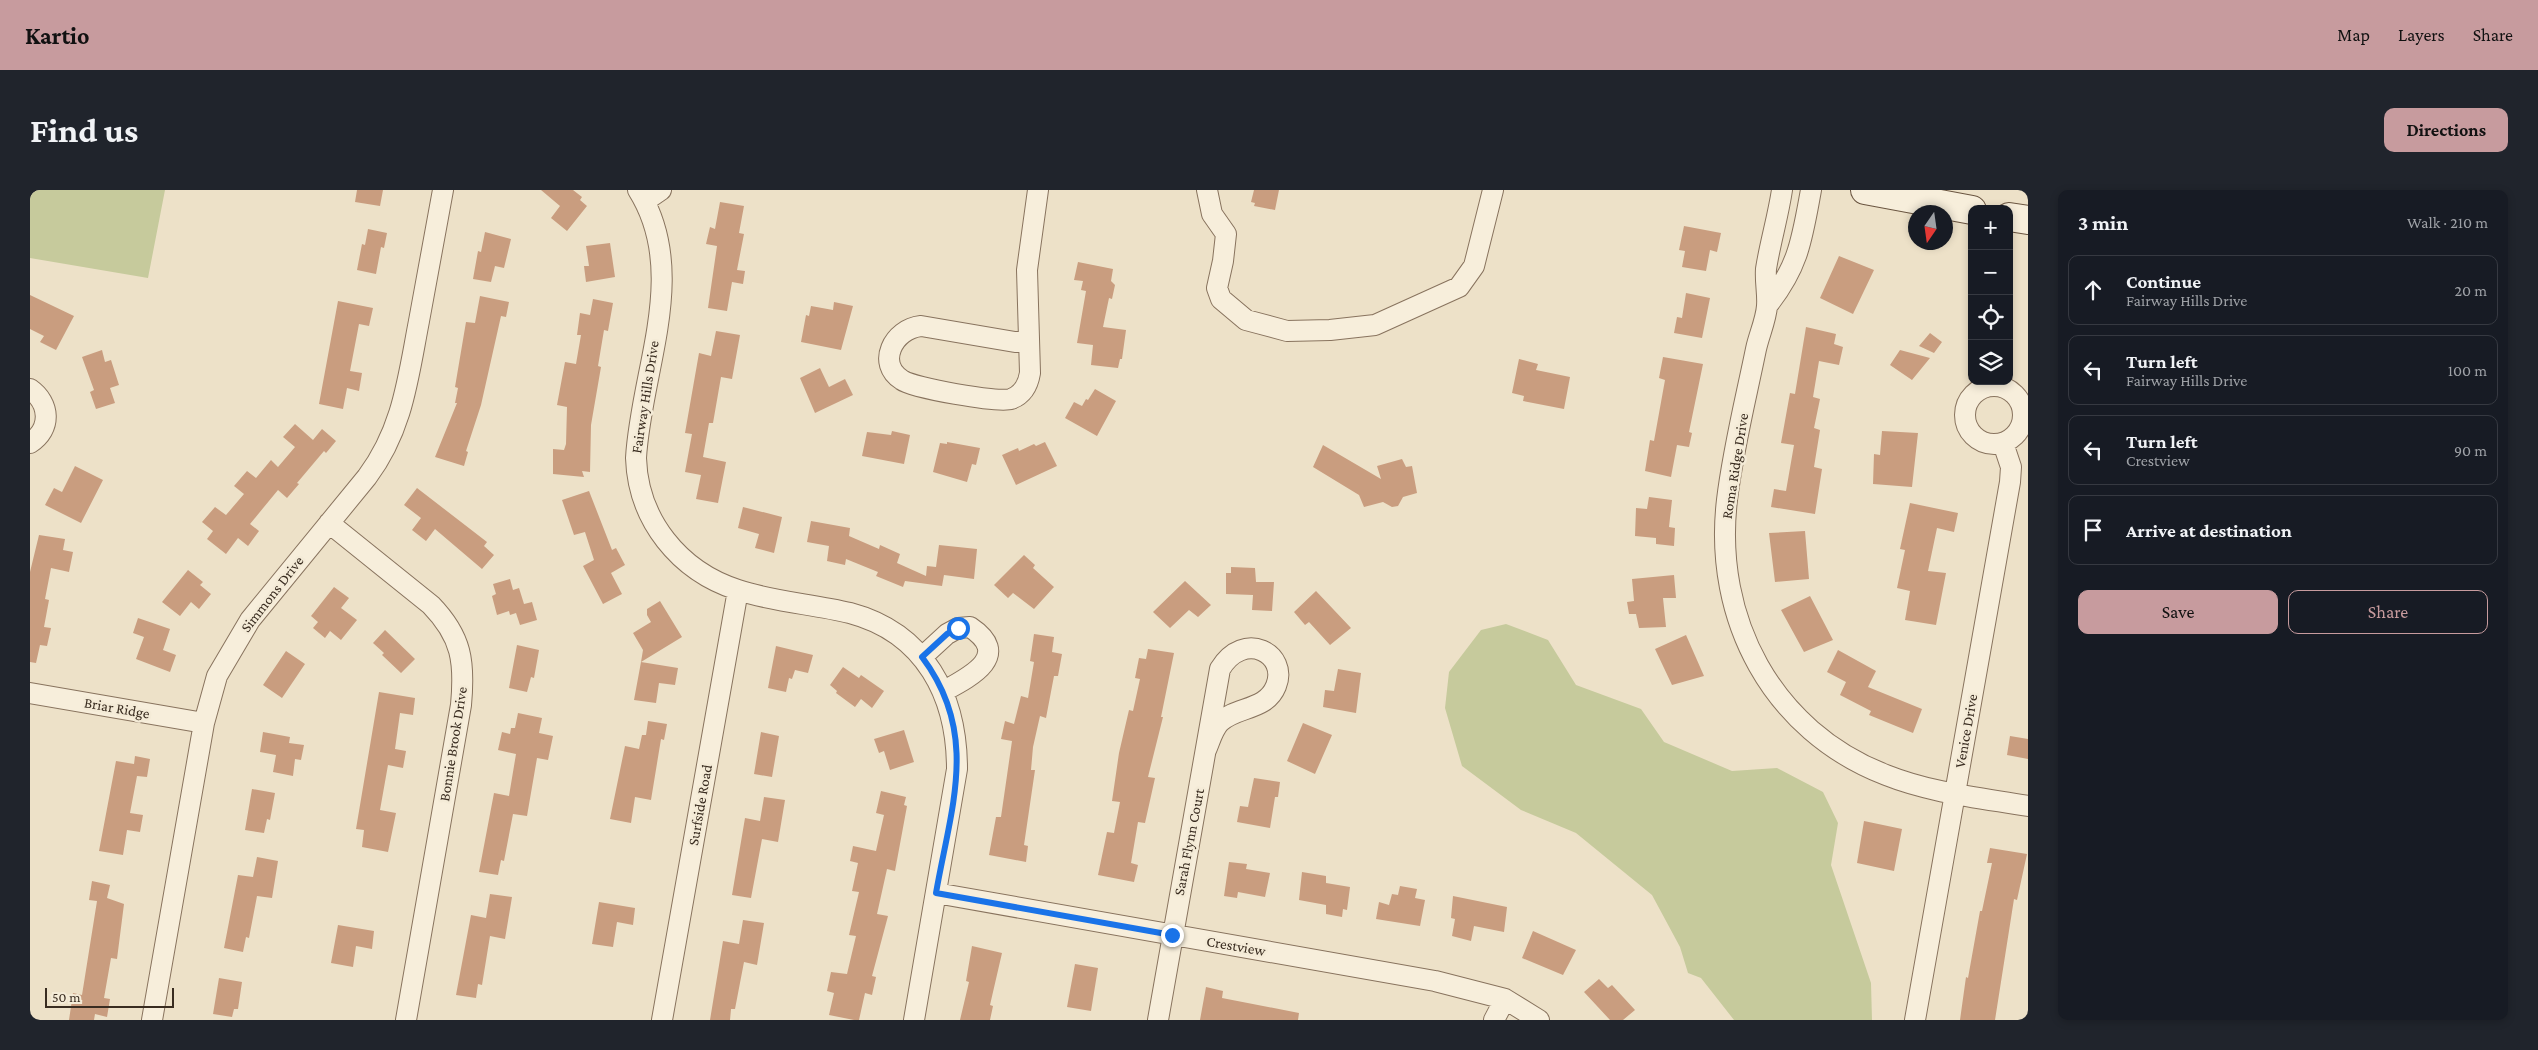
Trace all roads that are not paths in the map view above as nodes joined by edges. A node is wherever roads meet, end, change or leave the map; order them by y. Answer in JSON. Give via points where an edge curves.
{"nodes":[{"id":1,"x":443,"y":190,"type":"edge"},
{"id":2,"x":1038,"y":190,"type":"edge"},
{"id":3,"x":1207,"y":190,"type":"edge"},
{"id":4,"x":1493,"y":190,"type":"edge"},
{"id":5,"x":1782,"y":190,"type":"edge"},
{"id":6,"x":1811,"y":190,"type":"edge"},
{"id":7,"x":1865,"y":190,"type":"edge"},
{"id":8,"x":648,"y":194,"type":"edge"},
{"id":9,"x":1968,"y":209,"type":"edge"},
{"id":10,"x":2013,"y":218,"type":"edge"},
{"id":11,"x":2028,"y":220,"type":"edge"},
{"id":12,"x":1767,"y":306,"type":"junction"},
{"id":13,"x":1029,"y":342,"type":"junction"},
{"id":14,"x":30,"y":389,"type":"edge"},
{"id":15,"x":30,"y":442,"type":"edge"},
{"id":16,"x":2003,"y":443,"type":"dead end"},
{"id":17,"x":330,"y":523,"type":"junction"},
{"id":18,"x":738,"y":590,"type":"junction"},
{"id":19,"x":922,"y":657,"type":"junction"},
{"id":20,"x":944,"y":691,"type":"junction"},
{"id":21,"x":30,"y":692,"type":"edge"},
{"id":22,"x":204,"y":723,"type":"junction"},
{"id":23,"x":1206,"y":750,"type":"junction"},
{"id":24,"x":1955,"y":793,"type":"junction"},
{"id":25,"x":2028,"y":806,"type":"edge"},
{"id":26,"x":936,"y":893,"type":"junction"},
{"id":27,"x":1172,"y":935,"type":"junction"},
{"id":28,"x":1504,"y":999,"type":"junction"},
{"id":29,"x":152,"y":1020,"type":"edge"},
{"id":30,"x":406,"y":1020,"type":"edge"},
{"id":31,"x":662,"y":1020,"type":"edge"},
{"id":32,"x":914,"y":1020,"type":"edge"},
{"id":33,"x":1158,"y":1020,"type":"edge"},
{"id":34,"x":1494,"y":1020,"type":"edge"},
{"id":35,"x":1539,"y":1020,"type":"edge"},
{"id":36,"x":1915,"y":1020,"type":"edge"}],
"edges":[{"from":1,"to":17,"type":"street","name":"Simmons Drive","via":[[407,385],[395,430],[381,458]]},
{"from":2,"to":13,"type":"street","via":[[1027,270]]},
{"from":3,"to":4,"type":"street","via":[[1212,214],[1226,234],[1217,288],[1221,298],[1246,320],[1296,332],[1375,325],[1459,287],[1474,266]]},
{"from":5,"to":12,"type":"street","name":"Roma Ridge Drive","via":[[1766,270]]},
{"from":6,"to":12,"type":"street","name":"Roma Ridge Drive","via":[[1791,273]]},
{"from":7,"to":9,"type":"main road"},
{"from":8,"to":18,"type":"street","name":"Fairway Hills Drive","via":[[661,250],[663,281],[636,442],[639,486],[650,518],[669,545],[707,576]]},
{"from":10,"to":11,"type":"main road"},
{"from":12,"to":24,"type":"street","name":"Roma Ridge Drive","via":[[1727,498],[1725,550],[1738,623],[1747,646],[1775,691],[1807,728],[1830,747],[1886,775],[1918,786]]},
{"from":13,"to":13,"type":"street","via":[[1029,380],[1018,395],[1002,401],[908,384],[896,374],[890,357],[898,336],[912,327],[921,326]]},
{"from":14,"to":15,"type":"street","via":[[46,408],[46,422],[41,433]]},
{"from":16,"to":24,"type":"street","name":"Venice Drive","via":[[2011,467],[2010,482]]},
{"from":17,"to":22,"type":"street","name":"Simmons Drive","via":[[250,620],[217,676]]},
{"from":17,"to":30,"type":"street","name":"Bonnie Brook Drive","via":[[441,616],[452,630],[463,665],[461,705]]},
{"from":18,"to":19,"type":"street","name":"Fairway Hills Drive","via":[[853,614],[898,636]]},
{"from":18,"to":31,"type":"street","name":"Surfside Road"},
{"from":19,"to":20,"type":"street","name":"Fairway Hills Drive"},
{"from":19,"to":20,"type":"street","via":[[958,628],[970,626],[987,642],[990,648],[979,670]]},
{"from":20,"to":26,"type":"street","name":"Fairway Hills Drive","via":[[955,728],[957,769]]},
{"from":21,"to":22,"type":"street","name":"Briar Ridge"},
{"from":22,"to":29,"type":"street","name":"Simmons Drive"},
{"from":23,"to":23,"type":"street","name":"Sarah Flynn Court","via":[[1218,678],[1226,660],[1243,648],[1257,648],[1268,654],[1278,673],[1277,685],[1271,695],[1263,703],[1233,713],[1219,724]]},
{"from":23,"to":27,"type":"street","name":"Sarah Flynn Court"},
{"from":24,"to":25,"type":"street","name":"Roma Ridge Drive"},
{"from":24,"to":36,"type":"street","name":"Venice Drive"},
{"from":26,"to":27,"type":"street","name":"Crestview"},
{"from":26,"to":32,"type":"street","name":"Fairway Hills Drive"},
{"from":27,"to":28,"type":"street","name":"Crestview","via":[[1435,981]]},
{"from":27,"to":33,"type":"street","name":"Sarah Flynn Court"},
{"from":28,"to":34,"type":"street"},
{"from":28,"to":35,"type":"street","name":"Crestview"}]}
